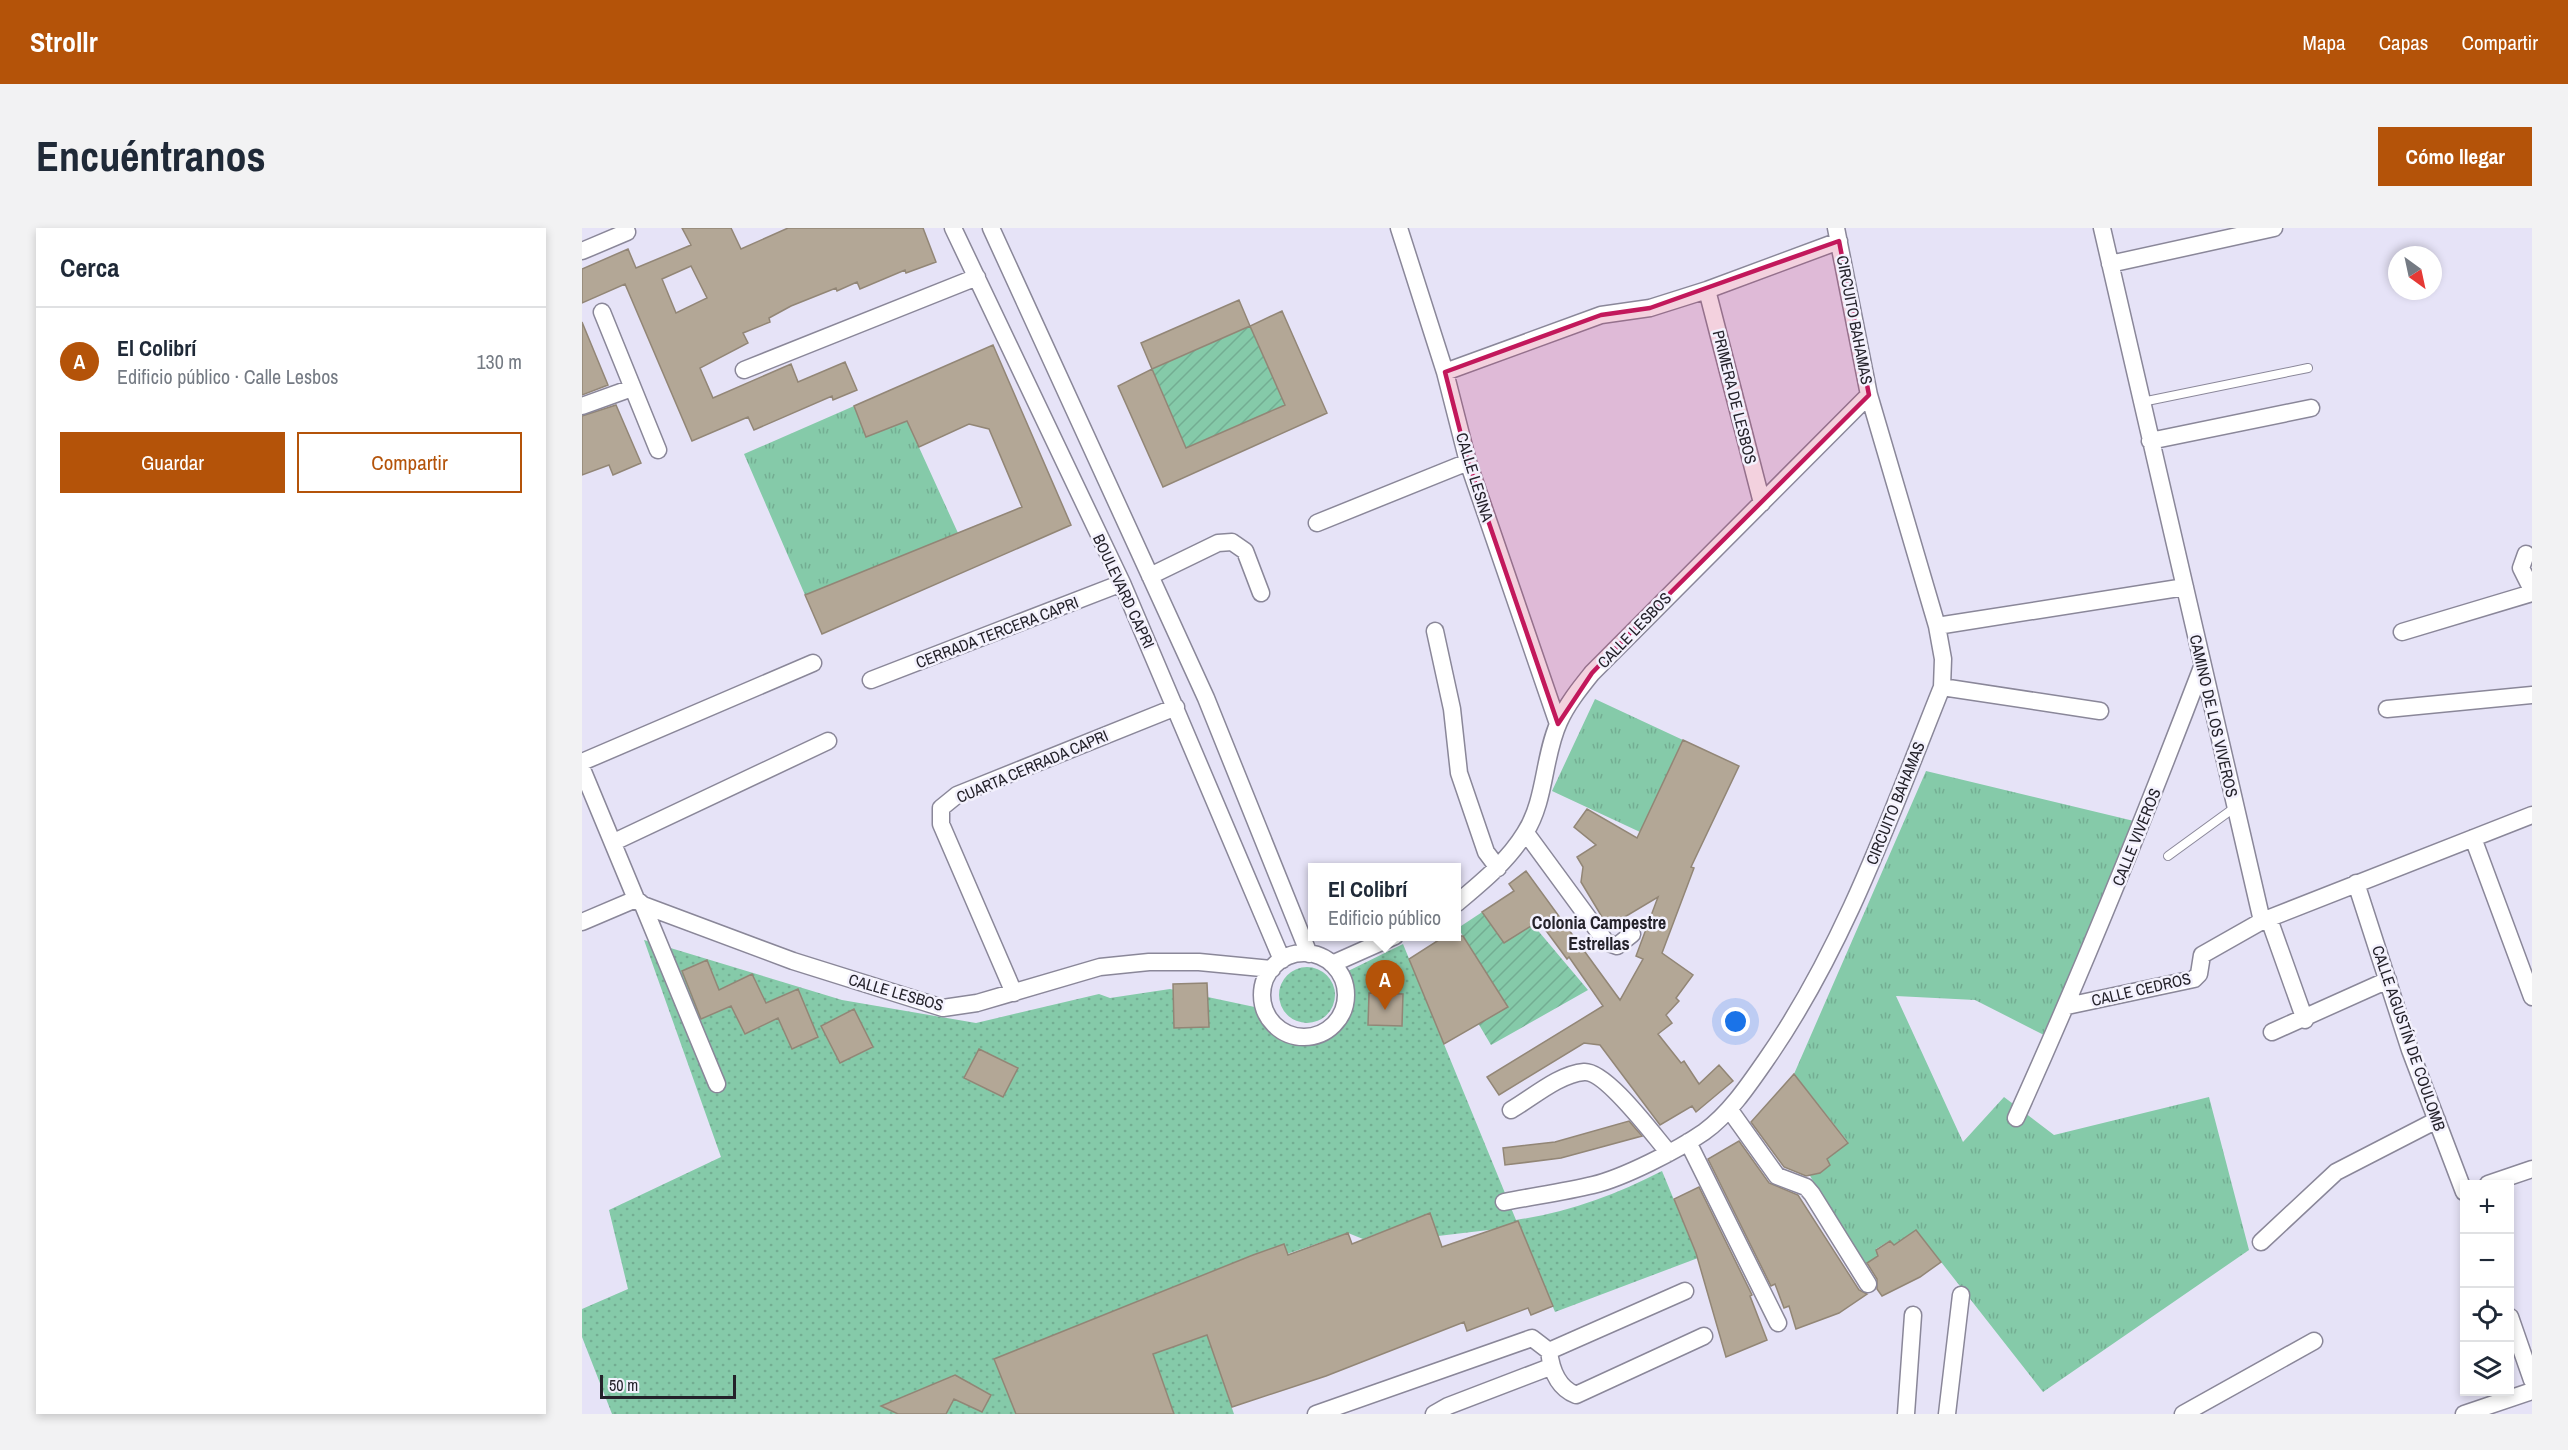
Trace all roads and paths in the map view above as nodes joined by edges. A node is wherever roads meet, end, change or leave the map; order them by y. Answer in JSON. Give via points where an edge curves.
{"nodes":[{"id":1,"x":953,"y":228,"type":"edge"},
{"id":2,"x":991,"y":228,"type":"edge"},
{"id":3,"x":1399,"y":228,"type":"edge"},
{"id":4,"x":2102,"y":228,"type":"edge"},
{"id":5,"x":2274,"y":228,"type":"edge"},
{"id":6,"x":627,"y":232,"type":"dead end"},
{"id":7,"x":1837,"y":235,"type":"edge"},
{"id":8,"x":582,"y":251,"type":"edge"},
{"id":9,"x":2110,"y":264,"type":"junction"},
{"id":10,"x":977,"y":277,"type":"junction"},
{"id":11,"x":1707,"y":290,"type":"junction"},
{"id":12,"x":602,"y":312,"type":"dead end"},
{"id":13,"x":2308,"y":368,"type":"dead end"},
{"id":14,"x":744,"y":370,"type":"dead end"},
{"id":15,"x":1445,"y":372,"type":"junction"},
{"id":16,"x":633,"y":388,"type":"junction"},
{"id":17,"x":1869,"y":395,"type":"junction"},
{"id":18,"x":2142,"y":402,"type":"junction"},
{"id":19,"x":582,"y":406,"type":"edge"},
{"id":20,"x":2311,"y":408,"type":"dead end"},
{"id":21,"x":2150,"y":441,"type":"junction"},
{"id":22,"x":658,"y":450,"type":"dead end"},
{"id":23,"x":1468,"y":462,"type":"junction"},
{"id":24,"x":1762,"y":503,"type":"junction"},
{"id":25,"x":1317,"y":523,"type":"dead end"},
{"id":26,"x":2526,"y":554,"type":"dead end"},
{"id":27,"x":1150,"y":576,"type":"junction"},
{"id":28,"x":1122,"y":583,"type":"junction"},
{"id":29,"x":2185,"y":586,"type":"junction"},
{"id":30,"x":2532,"y":591,"type":"edge"},
{"id":31,"x":1261,"y":593,"type":"dead end"},
{"id":32,"x":1937,"y":626,"type":"junction"},
{"id":33,"x":1435,"y":631,"type":"dead end"},
{"id":34,"x":2402,"y":632,"type":"dead end"},
{"id":35,"x":813,"y":663,"type":"dead end"},
{"id":36,"x":2202,"y":667,"type":"junction"},
{"id":37,"x":872,"y":680,"type":"dead end"},
{"id":38,"x":1942,"y":687,"type":"junction"},
{"id":39,"x":2532,"y":695,"type":"edge"},
{"id":40,"x":1176,"y":707,"type":"junction"},
{"id":41,"x":2387,"y":709,"type":"dead end"},
{"id":42,"x":2100,"y":711,"type":"dead end"},
{"id":43,"x":1558,"y":724,"type":"junction"},
{"id":44,"x":828,"y":741,"type":"dead end"},
{"id":45,"x":582,"y":762,"type":"edge"},
{"id":46,"x":582,"y":769,"type":"edge"},
{"id":47,"x":2234,"y":808,"type":"junction"},
{"id":48,"x":2532,"y":815,"type":"edge"},
{"id":49,"x":1526,"y":833,"type":"junction"},
{"id":50,"x":2473,"y":838,"type":"junction"},
{"id":51,"x":614,"y":842,"type":"junction"},
{"id":52,"x":2168,"y":856,"type":"dead end"},
{"id":53,"x":1498,"y":868,"type":"junction"},
{"id":54,"x":2356,"y":883,"type":"junction"},
{"id":55,"x":1461,"y":900,"type":"edge"},
{"id":56,"x":640,"y":902,"type":"junction"},
{"id":57,"x":2266,"y":920,"type":"junction"},
{"id":58,"x":582,"y":922,"type":"edge"},
{"id":59,"x":1632,"y":934,"type":"dead end"},
{"id":60,"x":1384,"y":941,"type":"edge"},
{"id":61,"x":1310,"y":954,"type":"junction"},
{"id":62,"x":1277,"y":964,"type":"junction"},
{"id":63,"x":1332,"y":964,"type":"junction"},
{"id":64,"x":2388,"y":980,"type":"junction"},
{"id":65,"x":1014,"y":993,"type":"junction"},
{"id":66,"x":2532,"y":997,"type":"edge"},
{"id":67,"x":2067,"y":1006,"type":"junction"},
{"id":68,"x":2305,"y":1020,"type":"junction"},
{"id":69,"x":2272,"y":1032,"type":"dead end"},
{"id":70,"x":717,"y":1084,"type":"dead end"},
{"id":71,"x":1511,"y":1110,"type":"dead end"},
{"id":72,"x":1729,"y":1110,"type":"junction"},
{"id":73,"x":2016,"y":1118,"type":"dead end"},
{"id":74,"x":2437,"y":1120,"type":"junction"},
{"id":75,"x":1688,"y":1142,"type":"junction"},
{"id":76,"x":1670,"y":1153,"type":"junction"},
{"id":77,"x":2532,"y":1169,"type":"edge"},
{"id":78,"x":2502,"y":1180,"type":"edge"},
{"id":79,"x":2460,"y":1181,"type":"edge"},
{"id":80,"x":1504,"y":1202,"type":"dead end"},
{"id":81,"x":2261,"y":1242,"type":"dead end"},
{"id":82,"x":1868,"y":1284,"type":"dead end"},
{"id":83,"x":1685,"y":1291,"type":"dead end"},
{"id":84,"x":1961,"y":1295,"type":"dead end"},
{"id":85,"x":1913,"y":1315,"type":"dead end"},
{"id":86,"x":1778,"y":1323,"type":"dead end"},
{"id":87,"x":2514,"y":1328,"type":"edge"},
{"id":88,"x":1704,"y":1336,"type":"dead end"},
{"id":89,"x":2314,"y":1341,"type":"dead end"},
{"id":90,"x":1550,"y":1359,"type":"junction"},
{"id":91,"x":2532,"y":1380,"type":"edge"},
{"id":92,"x":2532,"y":1391,"type":"edge"},
{"id":93,"x":2192,"y":1412,"type":"edge"},
{"id":94,"x":1316,"y":1414,"type":"edge"},
{"id":95,"x":1434,"y":1414,"type":"edge"},
{"id":96,"x":1906,"y":1414,"type":"edge"},
{"id":97,"x":1947,"y":1414,"type":"edge"},
{"id":98,"x":2464,"y":1414,"type":"edge"}],
"edges":[{"from":1,"to":10,"type":"street","name":"BOULEVARD CAPRI"},
{"from":2,"to":27,"type":"street","name":"BOULEVARD CAPRI"},
{"from":3,"to":15,"type":"street","name":"CALLE LESINA"},
{"from":4,"to":9,"type":"street","name":"CAMINO DE LOS VIVEROS"},
{"from":5,"to":9,"type":"street"},
{"from":6,"to":8,"type":"street"},
{"from":7,"to":11,"type":"street"},
{"from":7,"to":17,"type":"street","name":"CIRCUITO BAHAMAS"},
{"from":9,"to":18,"type":"street","name":"CAMINO DE LOS VIVEROS"},
{"from":10,"to":14,"type":"street"},
{"from":10,"to":28,"type":"street","name":"BOULEVARD CAPRI"},
{"from":11,"to":15,"type":"street","via":[[1650,308],[1601,315]]},
{"from":11,"to":24,"type":"street","name":"PRIMERA DE LESBOS"},
{"from":12,"to":16,"type":"street"},
{"from":13,"to":18,"type":"lane"},
{"from":15,"to":23,"type":"street","name":"CALLE LESINA"},
{"from":16,"to":19,"type":"street"},
{"from":16,"to":22,"type":"street"},
{"from":17,"to":24,"type":"street","name":"CALLE LESBOS"},
{"from":17,"to":32,"type":"street","name":"CIRCUITO BAHAMAS"},
{"from":18,"to":21,"type":"street","name":"CAMINO DE LOS VIVEROS"},
{"from":20,"to":21,"type":"street"},
{"from":21,"to":29,"type":"street","name":"CAMINO DE LOS VIVEROS"},
{"from":23,"to":25,"type":"street"},
{"from":23,"to":43,"type":"street","name":"CALLE LESINA"},
{"from":24,"to":43,"type":"street","name":"CALLE LESBOS","via":[[1593,673]]},
{"from":26,"to":30,"type":"street","via":[[2521,568]]},
{"from":27,"to":31,"type":"street","via":[[1218,543],[1232,542],[1245,551]]},
{"from":27,"to":61,"type":"street","name":"BOULEVARD CAPRI","via":[[1206,698]]},
{"from":28,"to":37,"type":"street","name":"CERRADA TERCERA CAPRI"},
{"from":28,"to":40,"type":"street","name":"BOULEVARD CAPRI"},
{"from":29,"to":32,"type":"street"},
{"from":29,"to":36,"type":"street","name":"CAMINO DE LOS VIVEROS"},
{"from":30,"to":34,"type":"street"},
{"from":32,"to":38,"type":"street","name":"CIRCUITO BAHAMAS","via":[[1943,658]]},
{"from":33,"to":53,"type":"street","via":[[1452,709],[1459,773],[1486,852]]},
{"from":35,"to":45,"type":"street"},
{"from":36,"to":47,"type":"street","name":"CAMINO DE LOS VIVEROS","via":[[2211,693]]},
{"from":36,"to":67,"type":"street","name":"CALLE VIVEROS"},
{"from":38,"to":42,"type":"street"},
{"from":38,"to":72,"type":"street","name":"CIRCUITO BAHAMAS","via":[[1872,858],[1818,974],[1790,1026]]},
{"from":39,"to":41,"type":"street"},
{"from":40,"to":62,"type":"street","name":"BOULEVARD CAPRI"},
{"from":40,"to":65,"type":"street","name":"CUARTA CERRADA CAPRI","via":[[957,795],[940,808],[941,824]]},
{"from":43,"to":49,"type":"street","name":"CALLE LESBOS"},
{"from":44,"to":51,"type":"street"},
{"from":46,"to":51,"type":"street"},
{"from":47,"to":52,"type":"lane"},
{"from":47,"to":57,"type":"street","name":"CAMINO DE LOS VIVEROS"},
{"from":48,"to":50,"type":"street"},
{"from":49,"to":53,"type":"street","name":"CALLE LESBOS"},
{"from":49,"to":59,"type":"street","via":[[1606,942],[1617,946]]},
{"from":50,"to":54,"type":"street"},
{"from":50,"to":66,"type":"street"},
{"from":51,"to":56,"type":"street"},
{"from":53,"to":55,"type":"street","name":"CALLE LESBOS"},
{"from":54,"to":57,"type":"street"},
{"from":54,"to":64,"type":"street","name":"CALLE AGUSTÍN DE COULOMB"},
{"from":56,"to":58,"type":"street"},
{"from":56,"to":65,"type":"street","name":"CALLE LESBOS","via":[[793,961],[943,1008]]},
{"from":56,"to":70,"type":"street"},
{"from":57,"to":67,"type":"street","name":"CALLE CEDROS","via":[[2202,955],[2199,974],[2194,979]]},
{"from":57,"to":68,"type":"street","name":"CAMINO DE LOS VIVEROS"},
{"from":60,"to":63,"type":"street"},
{"from":61,"to":62,"type":"street","via":[[1295,954]]},
{"from":61,"to":63,"type":"street"},
{"from":62,"to":63,"type":"street","via":[[1264,988],[1264,1009],[1281,1030],[1308,1037],[1333,1026],[1346,1002],[1346,988]]},
{"from":62,"to":65,"type":"street","name":"CALLE LESBOS","via":[[1149,962],[1100,967]]},
{"from":64,"to":68,"type":"street"},
{"from":64,"to":74,"type":"street","name":"CALLE AGUSTÍN DE COULOMB"},
{"from":67,"to":73,"type":"street","name":"CALLE VIVEROS"},
{"from":68,"to":69,"type":"street"},
{"from":71,"to":76,"type":"street","via":[[1570,1075],[1587,1071],[1603,1078]]},
{"from":72,"to":75,"type":"street","name":"CIRCUITO BAHAMAS"},
{"from":72,"to":82,"type":"street","via":[[1777,1176],[1812,1194]]},
{"from":74,"to":79,"type":"street","name":"CALLE AGUSTÍN DE COULOMB"},
{"from":74,"to":81,"type":"street","via":[[2336,1172]]},
{"from":75,"to":76,"type":"street","name":"CIRCUITO BAHAMAS"},
{"from":75,"to":86,"type":"street"},
{"from":76,"to":80,"type":"street","name":"CIRCUITO BAHAMAS","via":[[1596,1185]]},
{"from":77,"to":78,"type":"street"},
{"from":83,"to":90,"type":"street"},
{"from":84,"to":97,"type":"street"},
{"from":85,"to":96,"type":"street"},
{"from":87,"to":91,"type":"street"},
{"from":88,"to":90,"type":"street","via":[[1576,1395],[1566,1391]]},
{"from":89,"to":93,"type":"street"},
{"from":90,"to":94,"type":"street","via":[[1532,1338]]},
{"from":90,"to":95,"type":"street"},
{"from":92,"to":98,"type":"street"}]}
